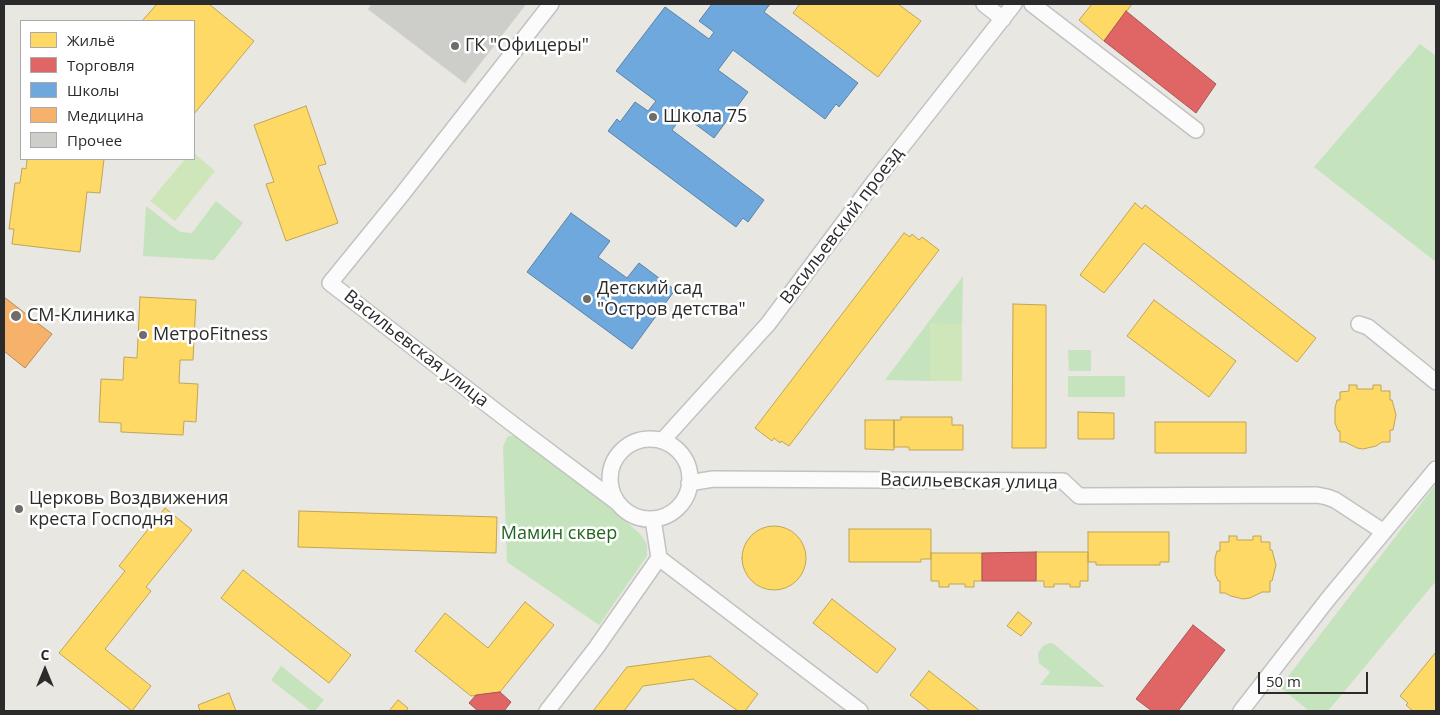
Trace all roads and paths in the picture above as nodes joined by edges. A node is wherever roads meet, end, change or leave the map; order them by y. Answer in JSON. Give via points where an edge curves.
{"nodes":[{"id":1,"x":551,"y":4,"type":"edge"},
{"id":2,"x":984,"y":4,"type":"edge"},
{"id":3,"x":1014,"y":4,"type":"edge"},
{"id":4,"x":1032,"y":4,"type":"edge"},
{"id":5,"x":1003,"y":19,"type":"junction"},
{"id":6,"x":1196,"y":130,"type":"dead end"},
{"id":7,"x":1359,"y":324,"type":"dead end"},
{"id":8,"x":1436,"y":382,"type":"edge"},
{"id":9,"x":662,"y":441,"type":"junction"},
{"id":10,"x":1436,"y":469,"type":"edge"},
{"id":11,"x":689,"y":483,"type":"junction"},
{"id":12,"x":618,"y":502,"type":"junction"},
{"id":13,"x":653,"y":519,"type":"junction"},
{"id":14,"x":1384,"y":532,"type":"junction"},
{"id":15,"x":659,"y":558,"type":"junction"},
{"id":16,"x":547,"y":711,"type":"edge"},
{"id":17,"x":860,"y":711,"type":"edge"},
{"id":18,"x":1241,"y":711,"type":"edge"}],
"edges":[{"from":1,"to":12,"type":"street","name":"Васильевская улица","via":[[330,283]]},
{"from":2,"to":5,"type":"street"},
{"from":3,"to":5,"type":"street","name":"Васильевский проезд"},
{"from":4,"to":6,"type":"street"},
{"from":5,"to":9,"type":"street","name":"Васильевский проезд","via":[[874,182],[768,324]]},
{"from":7,"to":8,"type":"street","via":[[1368,327]]},
{"from":9,"to":11,"type":"street","via":[[683,457]]},
{"from":9,"to":12,"type":"street","via":[[636,441],[617,456],[610,480]]},
{"from":10,"to":14,"type":"street"},
{"from":11,"to":13,"type":"street","via":[[678,508]]},
{"from":11,"to":14,"type":"street","name":"Васильевская улица","via":[[713,479],[1063,481],[1079,496],[1317,495],[1335,500]]},
{"from":12,"to":13,"type":"street","via":[[627,512]]},
{"from":13,"to":15,"type":"street"},
{"from":14,"to":18,"type":"street"},
{"from":15,"to":16,"type":"street"},
{"from":15,"to":17,"type":"street"}]}
